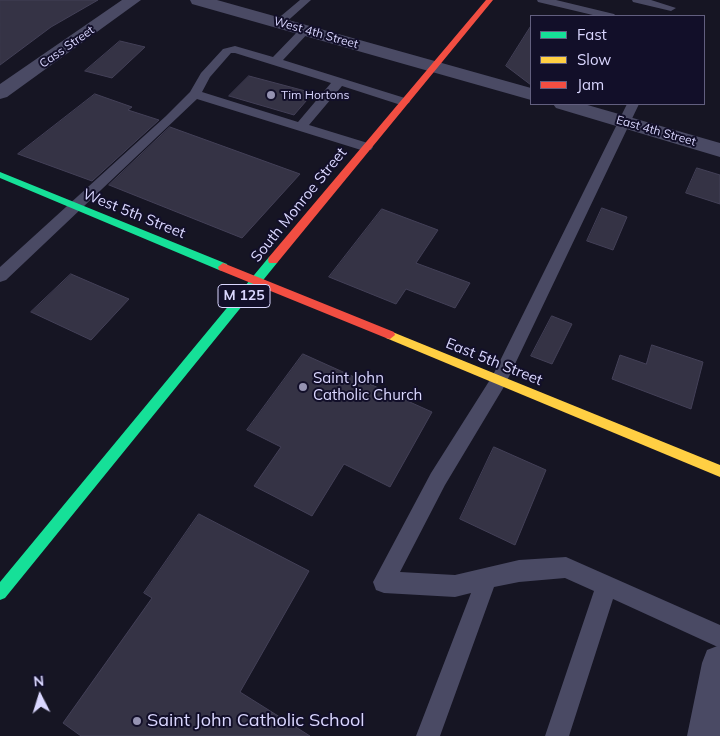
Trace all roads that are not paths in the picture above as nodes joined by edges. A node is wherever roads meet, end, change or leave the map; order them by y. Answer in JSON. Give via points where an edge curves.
{"nodes":[{"id":1,"x":134,"y":0,"type":"edge"},
{"id":2,"x":198,"y":0,"type":"edge"},
{"id":3,"x":306,"y":0,"type":"edge"},
{"id":4,"x":490,"y":0,"type":"edge"},
{"id":5,"x":542,"y":0,"type":"edge"},
{"id":6,"x":637,"y":0,"type":"edge"},
{"id":7,"x":683,"y":0,"type":"edge"},
{"id":8,"x":673,"y":12,"type":"edge"},
{"id":9,"x":606,"y":15,"type":"edge"},
{"id":10,"x":279,"y":22,"type":"junction"},
{"id":11,"x":306,"y":30,"type":"junction"},
{"id":12,"x":275,"y":62,"type":"junction"},
{"id":13,"x":434,"y":66,"type":"junction"},
{"id":14,"x":339,"y":82,"type":"junction"},
{"id":15,"x":0,"y":93,"type":"edge"},
{"id":16,"x":195,"y":94,"type":"junction"},
{"id":17,"x":530,"y":94,"type":"edge"},
{"id":18,"x":404,"y":102,"type":"junction"},
{"id":19,"x":570,"y":105,"type":"edge"},
{"id":20,"x":629,"y":113,"type":"edge"},
{"id":21,"x":301,"y":127,"type":"junction"},
{"id":22,"x":366,"y":147,"type":"junction"},
{"id":23,"x":720,"y":150,"type":"edge"},
{"id":24,"x":0,"y":176,"type":"edge"},
{"id":25,"x":77,"y":207,"type":"junction"},
{"id":26,"x":0,"y":276,"type":"edge"},
{"id":27,"x":256,"y":281,"type":"junction"},
{"id":28,"x":499,"y":380,"type":"junction"},
{"id":29,"x":720,"y":471,"type":"edge"},
{"id":30,"x":487,"y":578,"type":"junction"},
{"id":31,"x":606,"y":586,"type":"junction"},
{"id":32,"x":0,"y":593,"type":"edge"},
{"id":33,"x":720,"y":637,"type":"edge"},
{"id":34,"x":720,"y":664,"type":"edge"},
{"id":35,"x":428,"y":736,"type":"edge"},
{"id":36,"x":557,"y":736,"type":"edge"},
{"id":37,"x":706,"y":736,"type":"edge"}],
"edges":[{"from":1,"to":15,"type":"street","name":"Cass Street"},
{"from":2,"to":10,"type":"street","name":"West 4th Street"},
{"from":3,"to":10,"type":"lane"},
{"from":4,"to":13,"type":"main road","name":"South Monroe Street","number":"M 125"},
{"from":5,"to":9,"type":"lane"},
{"from":6,"to":8,"type":"lane"},
{"from":7,"to":8,"type":"lane"},
{"from":10,"to":11,"type":"street","name":"West 4th Street"},
{"from":11,"to":12,"type":"lane"},
{"from":11,"to":13,"type":"street","name":"West 4th Street"},
{"from":12,"to":14,"type":"lane"},
{"from":12,"to":16,"type":"lane","via":[[235,49],[227,50]]},
{"from":13,"to":17,"type":"street"},
{"from":13,"to":18,"type":"main road","name":"South Monroe Street","number":"M 125"},
{"from":14,"to":18,"type":"lane"},
{"from":14,"to":21,"type":"lane"},
{"from":16,"to":21,"type":"lane"},
{"from":16,"to":25,"type":"lane"},
{"from":18,"to":22,"type":"main road","name":"South Monroe Street","number":"M 125"},
{"from":19,"to":20,"type":"street","name":"East 4th Street"},
{"from":20,"to":23,"type":"street","name":"East 4th Street"},
{"from":20,"to":28,"type":"lane"},
{"from":21,"to":22,"type":"lane"},
{"from":22,"to":27,"type":"main road","name":"South Monroe Street","number":"M 125"},
{"from":24,"to":25,"type":"main road","name":"West 5th Street"},
{"from":25,"to":26,"type":"lane"},
{"from":25,"to":27,"type":"main road","name":"West 5th Street"},
{"from":27,"to":28,"type":"main road","name":"East 5th Street"},
{"from":27,"to":32,"type":"main road","name":"South Monroe Street","number":"M 125"},
{"from":28,"to":29,"type":"main road","name":"East 5th Street"},
{"from":28,"to":30,"type":"lane","via":[[474,418],[384,582],[455,586]]},
{"from":30,"to":31,"type":"lane","via":[[519,570],[566,567]]},
{"from":30,"to":35,"type":"lane"},
{"from":31,"to":33,"type":"lane"},
{"from":31,"to":36,"type":"lane"},
{"from":34,"to":37,"type":"street"}]}
